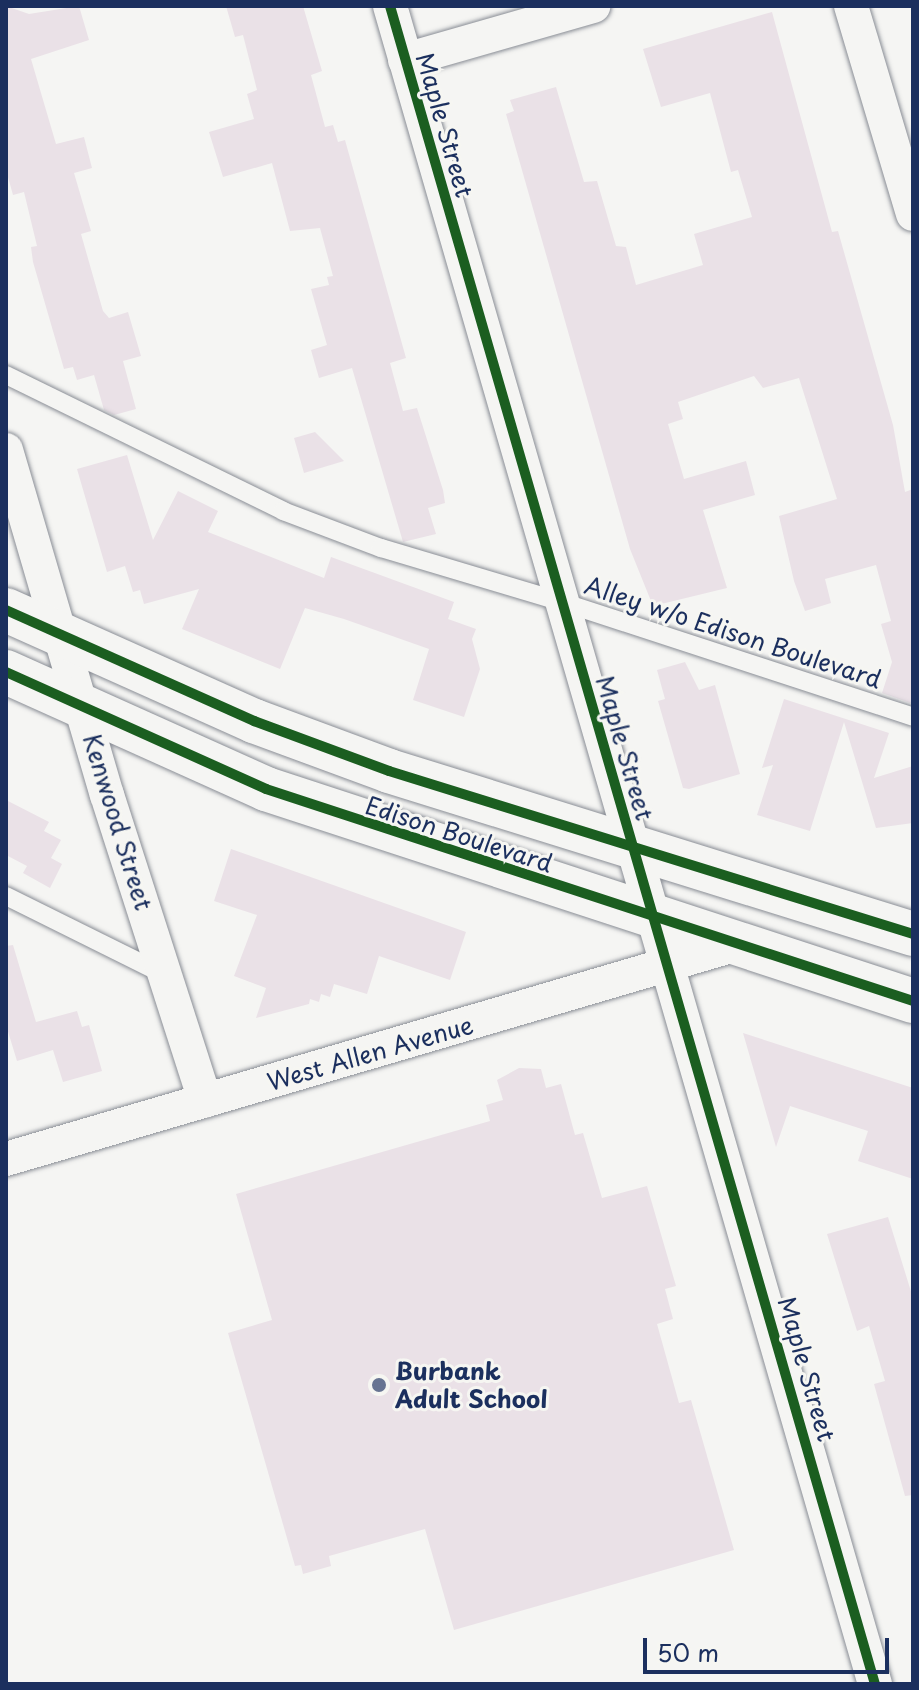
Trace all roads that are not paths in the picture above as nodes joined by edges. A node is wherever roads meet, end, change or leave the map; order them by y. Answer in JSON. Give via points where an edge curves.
{"nodes":[{"id":1,"x":390,"y":6,"type":"edge"},
{"id":2,"x":593,"y":6,"type":"edge"},
{"id":3,"x":851,"y":6,"type":"edge"},
{"id":4,"x":405,"y":60,"type":"junction"},
{"id":5,"x":913,"y":214,"type":"edge"},
{"id":6,"x":6,"y":375,"type":"edge"},
{"id":7,"x":6,"y":450,"type":"edge"},
{"id":8,"x":562,"y":602,"type":"junction"},
{"id":9,"x":6,"y":610,"type":"edge"},
{"id":10,"x":65,"y":640,"type":"junction"},
{"id":11,"x":6,"y":672,"type":"edge"},
{"id":12,"x":84,"y":710,"type":"junction"},
{"id":13,"x":913,"y":717,"type":"edge"},
{"id":14,"x":632,"y":848,"type":"junction"},
{"id":15,"x":6,"y":896,"type":"edge"},
{"id":16,"x":655,"y":917,"type":"junction"},
{"id":17,"x":913,"y":934,"type":"edge"},
{"id":18,"x":734,"y":945,"type":"junction"},
{"id":19,"x":672,"y":967,"type":"junction"},
{"id":20,"x":168,"y":976,"type":"junction"},
{"id":21,"x":913,"y":1001,"type":"edge"},
{"id":22,"x":205,"y":1101,"type":"junction"},
{"id":23,"x":6,"y":1159,"type":"edge"},
{"id":24,"x":875,"y":1684,"type":"edge"}],
"edges":[{"from":1,"to":4,"type":"street","name":"Maple Street"},
{"from":2,"to":4,"type":"street"},
{"from":3,"to":5,"type":"street"},
{"from":4,"to":8,"type":"street","name":"Maple Street"},
{"from":6,"to":8,"type":"lane","name":"Alley w/o Edison Boulevard","via":[[283,511],[381,548]]},
{"from":7,"to":10,"type":"street","name":"Kenwood Street"},
{"from":8,"to":13,"type":"lane","name":"Alley w/o Edison Boulevard"},
{"from":8,"to":14,"type":"street","name":"Maple Street"},
{"from":9,"to":10,"type":"main road","name":"Edison Boulevard"},
{"from":10,"to":12,"type":"street","name":"Kenwood Street"},
{"from":10,"to":14,"type":"main road","name":"Edison Boulevard","via":[[294,736]]},
{"from":11,"to":12,"type":"main road","name":"Edison Boulevard"},
{"from":12,"to":16,"type":"main road","name":"Edison Boulevard","via":[[266,789]]},
{"from":12,"to":20,"type":"street","name":"Kenwood Street"},
{"from":14,"to":16,"type":"street","name":"Maple Street"},
{"from":14,"to":17,"type":"main road","name":"Edison Boulevard"},
{"from":15,"to":20,"type":"lane"},
{"from":16,"to":18,"type":"main road","name":"Edison Boulevard"},
{"from":16,"to":19,"type":"street","name":"Maple Street"},
{"from":18,"to":19,"type":"street","name":"West Allen Avenue"},
{"from":18,"to":21,"type":"main road","name":"Edison Boulevard"},
{"from":19,"to":22,"type":"street","name":"West Allen Avenue"},
{"from":19,"to":24,"type":"street","name":"Maple Street"},
{"from":20,"to":22,"type":"street","name":"Kenwood Street"},
{"from":22,"to":23,"type":"street","name":"West Allen Avenue"}]}
